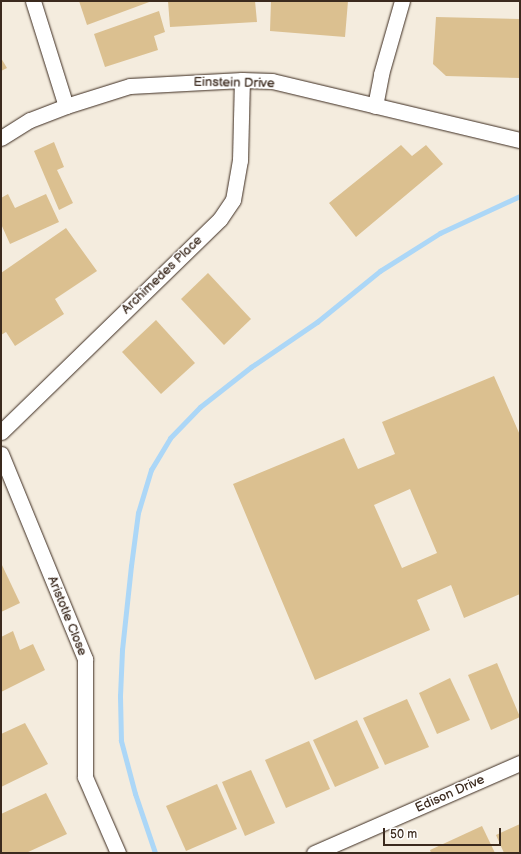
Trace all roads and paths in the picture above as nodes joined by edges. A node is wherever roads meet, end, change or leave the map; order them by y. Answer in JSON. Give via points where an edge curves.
{"nodes":[{"id":1,"x":33,"y":1,"type":"edge"},
{"id":2,"x":402,"y":1,"type":"edge"},
{"id":3,"x":242,"y":80,"type":"junction"},
{"id":4,"x":66,"y":106,"type":"junction"},
{"id":5,"x":375,"y":106,"type":"junction"},
{"id":6,"x":1,"y":138,"type":"edge"},
{"id":7,"x":520,"y":140,"type":"edge"},
{"id":8,"x":1,"y":432,"type":"edge"},
{"id":9,"x":1,"y":454,"type":"edge"},
{"id":10,"x":520,"y":763,"type":"edge"},
{"id":11,"x":118,"y":853,"type":"edge"},
{"id":12,"x":314,"y":853,"type":"edge"}],
"edges":[{"from":1,"to":4,"type":"street"},
{"from":2,"to":5,"type":"street","via":[[381,74]]},
{"from":3,"to":4,"type":"street","name":"Einstein Drive","via":[[130,86]]},
{"from":3,"to":5,"type":"street","name":"Einstein Drive","via":[[272,81]]},
{"from":3,"to":8,"type":"street","name":"Archimedes Place","via":[[240,160],[233,200],[220,218]]},
{"from":4,"to":6,"type":"street","name":"Einstein Drive","via":[[30,120]]},
{"from":5,"to":7,"type":"street","name":"Einstein Drive"},
{"from":9,"to":11,"type":"street","name":"Aristotle Close","via":[[85,659],[85,777]]},
{"from":10,"to":12,"type":"street","name":"Edison Drive"}]}
